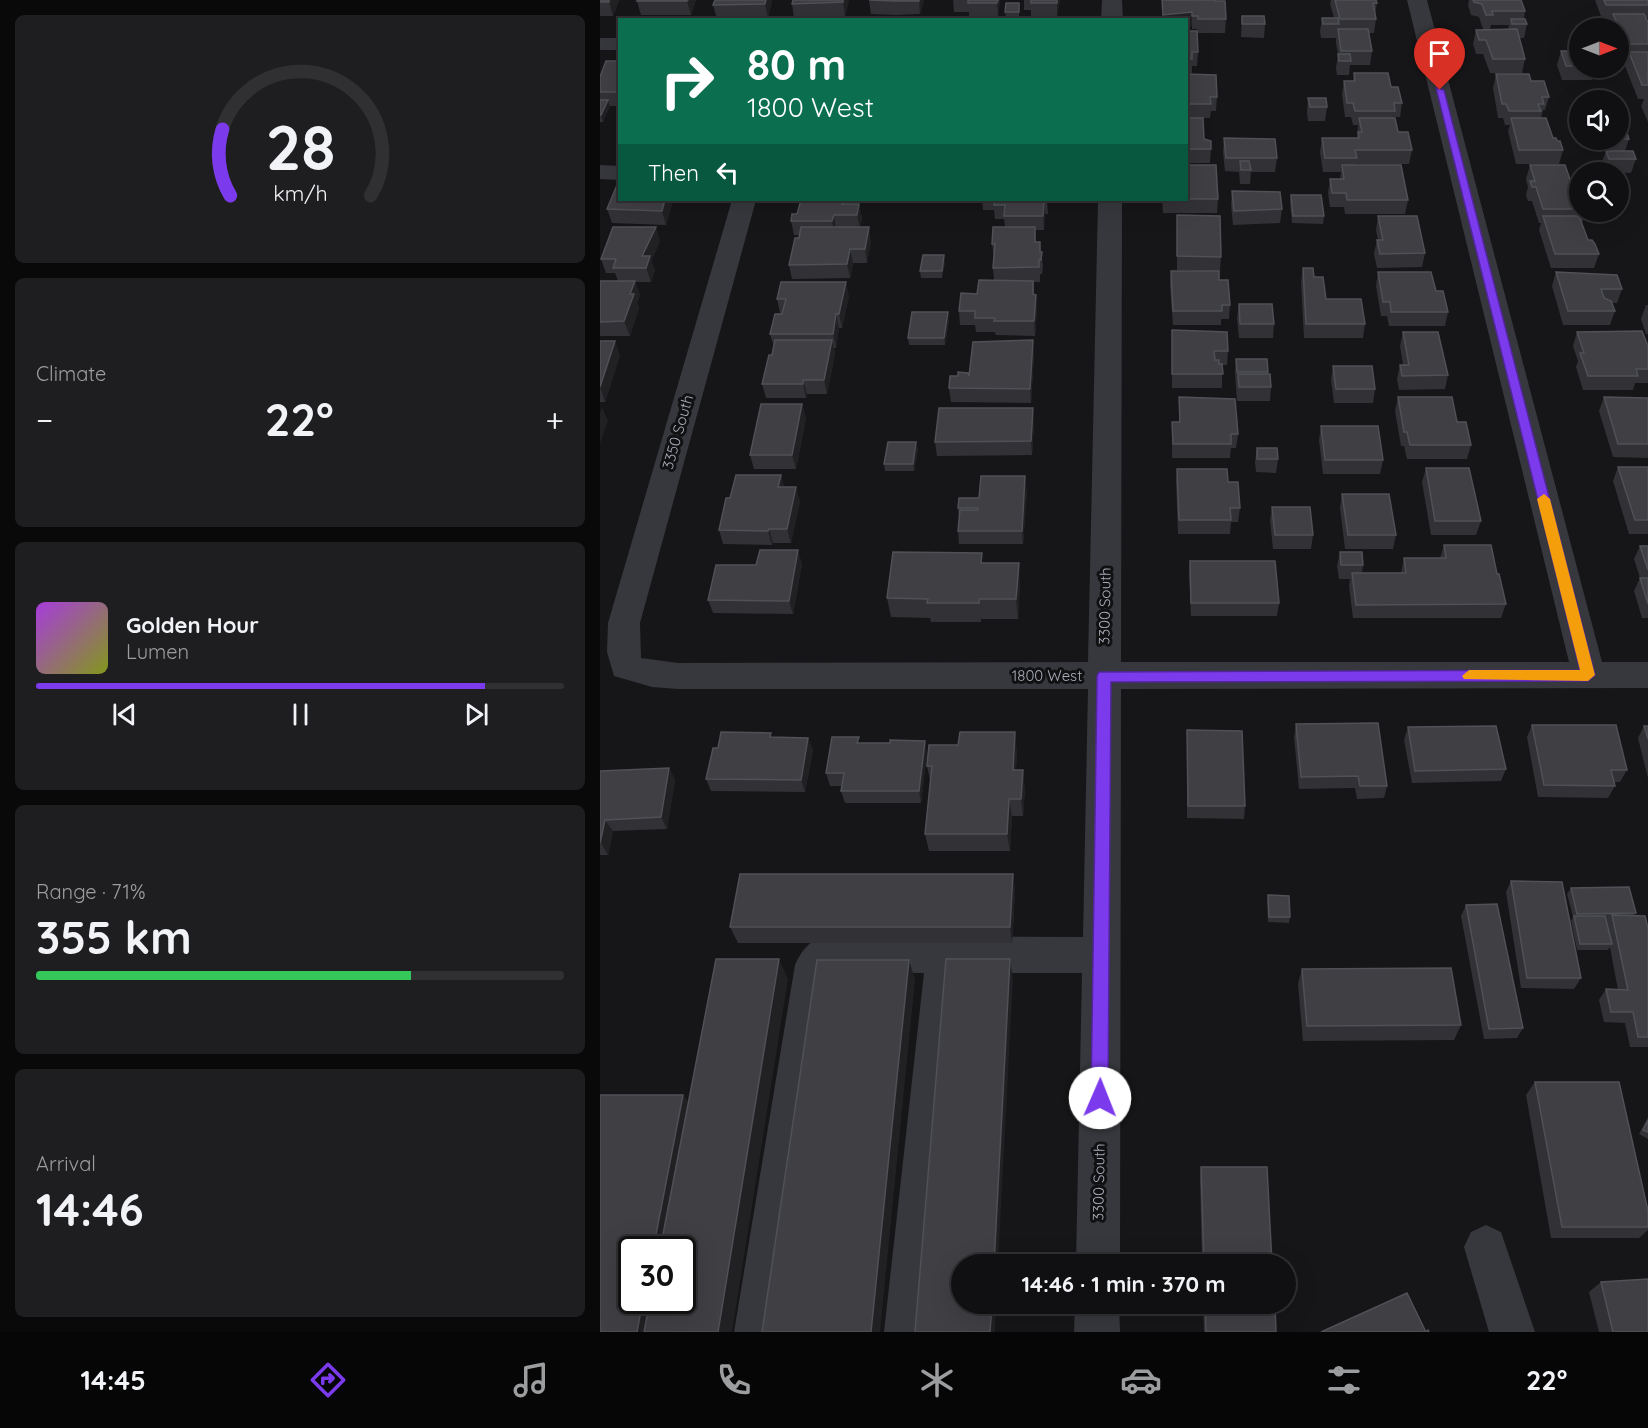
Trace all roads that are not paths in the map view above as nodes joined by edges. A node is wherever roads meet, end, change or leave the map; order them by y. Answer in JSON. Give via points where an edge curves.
{"nodes":[{"id":1,"x":1112,"y":0,"type":"edge"},
{"id":2,"x":1417,"y":0,"type":"edge"},
{"id":3,"x":1112,"y":18,"type":"edge"},
{"id":4,"x":600,"y":44,"type":"edge"},
{"id":5,"x":618,"y":44,"type":"edge"},
{"id":6,"x":600,"y":172,"type":"edge"},
{"id":7,"x":618,"y":172,"type":"edge"},
{"id":8,"x":744,"y":201,"type":"edge"},
{"id":9,"x":1110,"y":201,"type":"edge"},
{"id":10,"x":626,"y":667,"type":"joint"},
{"id":11,"x":1588,"y":675,"type":"junction"},
{"id":12,"x":1648,"y":675,"type":"edge"},
{"id":13,"x":1104,"y":676,"type":"junction"},
{"id":14,"x":945,"y":955,"type":"junction"},
{"id":15,"x":1101,"y":955,"type":"junction"},
{"id":16,"x":1486,"y":1247,"type":"dead end"},
{"id":17,"x":1098,"y":1254,"type":"edge"},
{"id":18,"x":1097,"y":1314,"type":"edge"},
{"id":19,"x":757,"y":1332,"type":"edge"},
{"id":20,"x":907,"y":1332,"type":"edge"},
{"id":21,"x":1097,"y":1332,"type":"edge"},
{"id":22,"x":1512,"y":1332,"type":"edge"}],
"edges":[{"from":1,"to":3,"type":"street"},
{"from":2,"to":11,"type":"street"},
{"from":4,"to":5,"type":"street"},
{"from":6,"to":7,"type":"street"},
{"from":8,"to":10,"type":"street","name":"3350 South","via":[[624,623]]},
{"from":9,"to":13,"type":"street","name":"3300 South"},
{"from":10,"to":13,"type":"street","name":"1800 West","via":[[678,676]]},
{"from":11,"to":12,"type":"street","name":"1800 West"},
{"from":11,"to":13,"type":"street","name":"1800 West"},
{"from":13,"to":15,"type":"street","name":"3300 South"},
{"from":14,"to":15,"type":"street"},
{"from":14,"to":19,"type":"street","via":[[824,954],[814,965]]},
{"from":14,"to":20,"type":"street"},
{"from":15,"to":17,"type":"street","name":"3300 South"},
{"from":16,"to":22,"type":"street"},
{"from":18,"to":21,"type":"street"}]}
